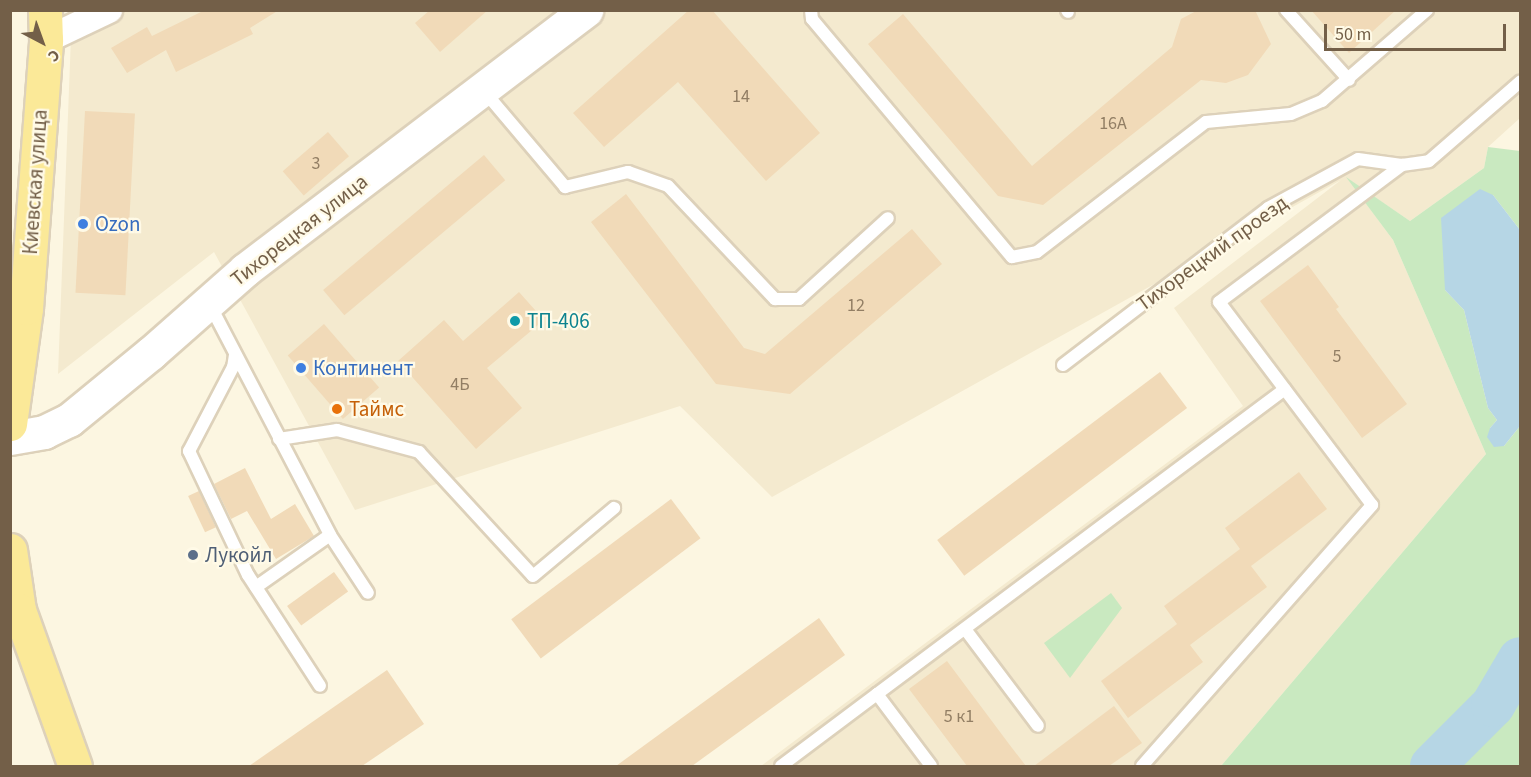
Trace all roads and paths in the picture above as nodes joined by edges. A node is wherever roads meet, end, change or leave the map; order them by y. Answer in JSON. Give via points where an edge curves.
{"nodes":[{"id":1,"x":109,"y":10,"type":"edge"},
{"id":2,"x":586,"y":10,"type":"edge"},
{"id":3,"x":811,"y":10,"type":"edge"},
{"id":4,"x":1286,"y":10,"type":"edge"},
{"id":5,"x":1427,"y":10,"type":"edge"},
{"id":6,"x":46,"y":25,"type":"edge"},
{"id":7,"x":1349,"y":80,"type":"junction"},
{"id":8,"x":1521,"y":82,"type":"edge"},
{"id":9,"x":483,"y":90,"type":"junction"},
{"id":10,"x":1402,"y":165,"type":"junction"},
{"id":11,"x":888,"y":218,"type":"dead end"},
{"id":12,"x":208,"y":301,"type":"junction"},
{"id":13,"x":235,"y":355,"type":"junction"},
{"id":14,"x":1063,"y":365,"type":"dead end"},
{"id":15,"x":1285,"y":389,"type":"junction"},
{"id":16,"x":10,"y":423,"type":"edge"},
{"id":17,"x":10,"y":438,"type":"edge"},
{"id":18,"x":279,"y":439,"type":"junction"},
{"id":19,"x":614,"y":508,"type":"dead end"},
{"id":20,"x":330,"y":535,"type":"junction"},
{"id":21,"x":10,"y":550,"type":"edge"},
{"id":22,"x":256,"y":587,"type":"junction"},
{"id":23,"x":368,"y":593,"type":"dead end"},
{"id":24,"x":965,"y":629,"type":"junction"},
{"id":25,"x":320,"y":686,"type":"dead end"},
{"id":26,"x":877,"y":694,"type":"junction"},
{"id":27,"x":1038,"y":726,"type":"dead end"},
{"id":28,"x":75,"y":766,"type":"edge"},
{"id":29,"x":781,"y":766,"type":"edge"},
{"id":30,"x":931,"y":766,"type":"edge"},
{"id":31,"x":1142,"y":766,"type":"edge"}],
"edges":[{"from":1,"to":6,"type":"street"},
{"from":2,"to":9,"type":"street","name":"Тихорецкая улица"},
{"from":3,"to":7,"type":"lane","via":[[812,19],[1012,257],[1037,252],[1206,122],[1291,114],[1322,101]]},
{"from":4,"to":7,"type":"lane"},
{"from":5,"to":7,"type":"lane"},
{"from":6,"to":16,"type":"main road","name":"Киевская улица","via":[[26,308]]},
{"from":8,"to":10,"type":"lane","name":"Тихорецкий проезд","via":[[1429,161]]},
{"from":9,"to":11,"type":"lane","via":[[565,187],[628,172],[668,186],[775,298],[799,299]]},
{"from":9,"to":12,"type":"street","name":"Тихорецкая улица"},
{"from":10,"to":14,"type":"lane","name":"Тихорецкий проезд","via":[[1358,159],[1268,208]]},
{"from":10,"to":15,"type":"lane","via":[[1219,302]]},
{"from":12,"to":13,"type":"lane"},
{"from":12,"to":17,"type":"street","name":"Тихорецкая улица","via":[[152,353],[69,420],[44,432]]},
{"from":13,"to":18,"type":"lane"},
{"from":13,"to":22,"type":"lane","via":[[233,367],[189,451]]},
{"from":15,"to":24,"type":"lane"},
{"from":15,"to":31,"type":"lane","via":[[1372,506]]},
{"from":18,"to":19,"type":"lane","via":[[337,430],[419,452],[533,576]]},
{"from":18,"to":20,"type":"lane"},
{"from":20,"to":22,"type":"lane"},
{"from":20,"to":23,"type":"lane"},
{"from":21,"to":28,"type":"main road","via":[[19,610]]},
{"from":22,"to":25,"type":"lane"},
{"from":24,"to":26,"type":"lane"},
{"from":24,"to":27,"type":"lane"},
{"from":26,"to":29,"type":"lane"},
{"from":26,"to":30,"type":"lane"}]}
